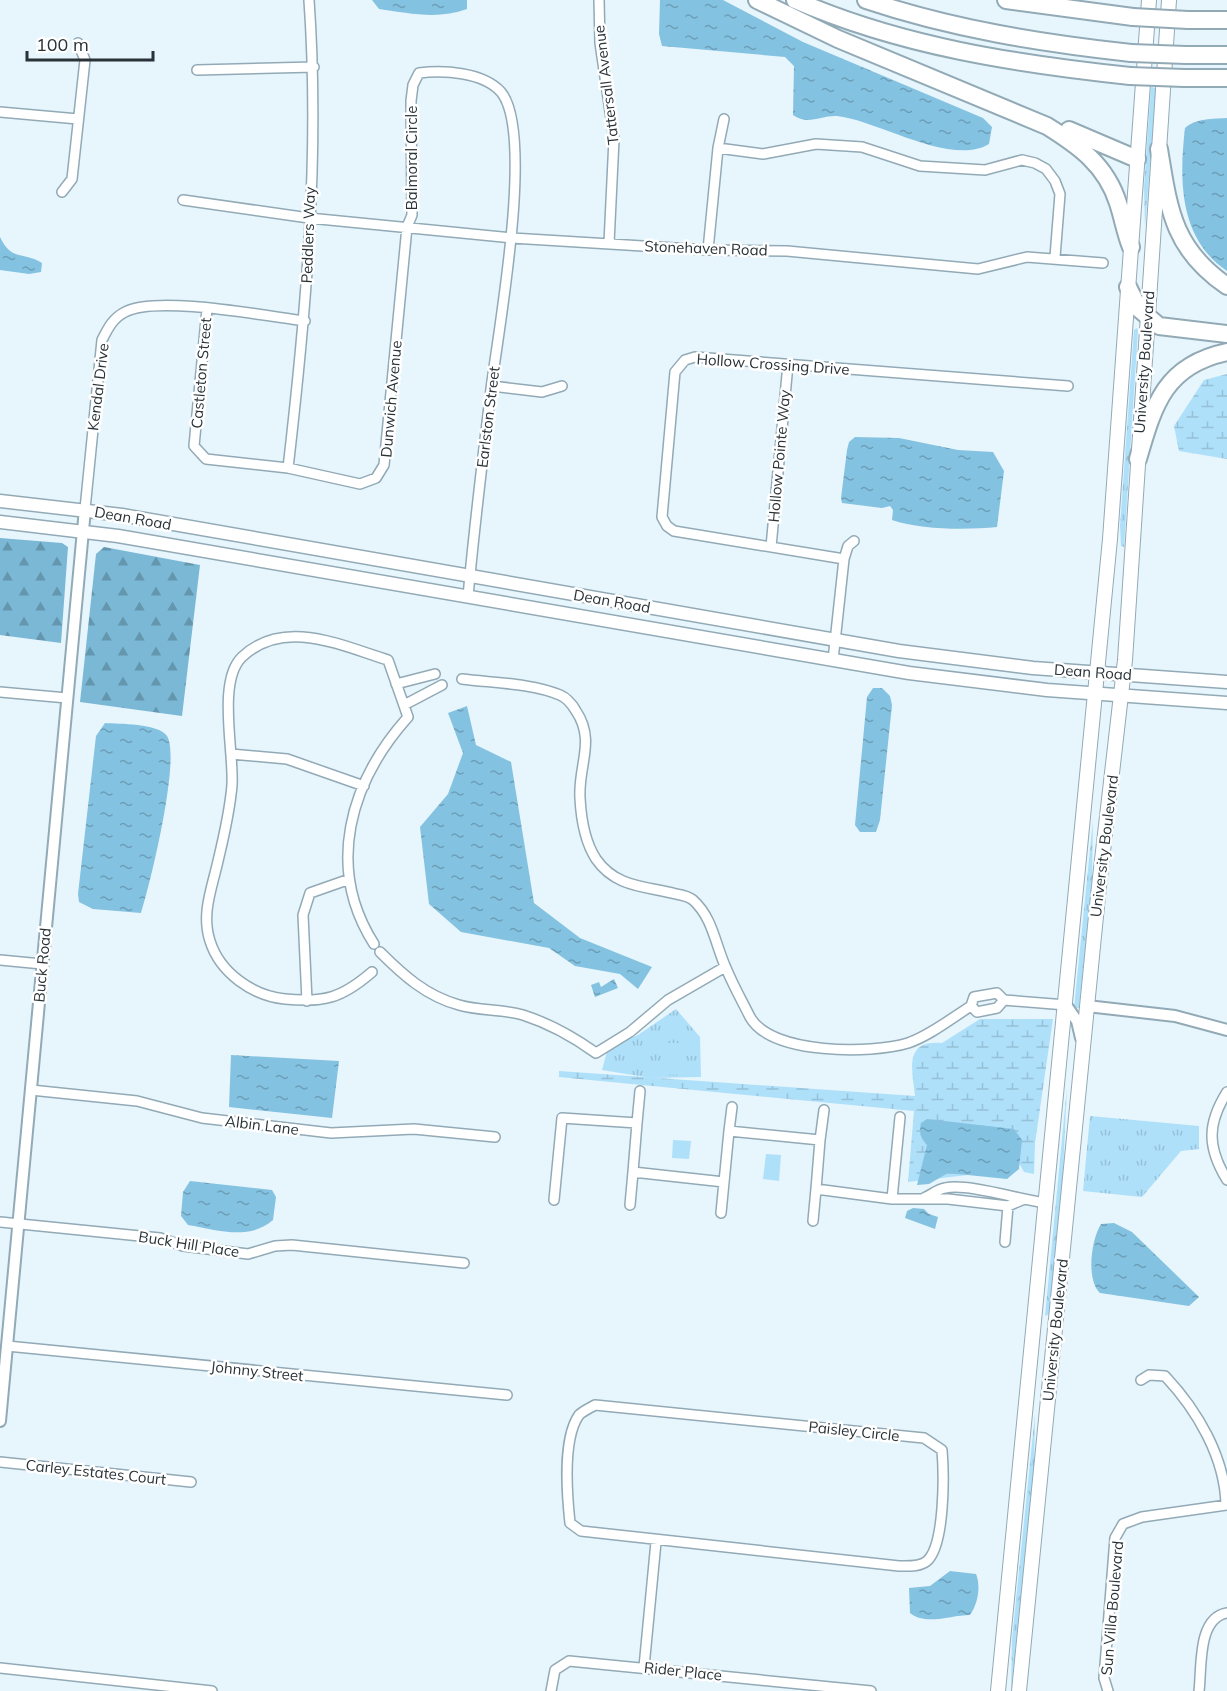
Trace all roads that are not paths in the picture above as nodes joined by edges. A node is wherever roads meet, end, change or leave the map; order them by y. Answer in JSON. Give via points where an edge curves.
{"nodes":[{"id":1,"x":309,"y":0,"type":"edge"},
{"id":2,"x":599,"y":0,"type":"edge"},
{"id":3,"x":758,"y":0,"type":"edge"},
{"id":4,"x":795,"y":0,"type":"edge"},
{"id":5,"x":866,"y":0,"type":"edge"},
{"id":6,"x":1006,"y":0,"type":"edge"},
{"id":7,"x":1149,"y":0,"type":"edge"},
{"id":8,"x":1169,"y":0,"type":"edge"},
{"id":9,"x":1227,"y":20,"type":"edge"},
{"id":10,"x":78,"y":43,"type":"dead end"},
{"id":11,"x":1227,"y":55,"type":"edge"},
{"id":12,"x":314,"y":67,"type":"junction"},
{"id":13,"x":197,"y":70,"type":"dead end"},
{"id":14,"x":1227,"y":78,"type":"edge"},
{"id":15,"x":0,"y":112,"type":"edge"},
{"id":16,"x":78,"y":119,"type":"junction"},
{"id":17,"x":724,"y":119,"type":"dead end"},
{"id":18,"x":1047,"y":126,"type":"junction"},
{"id":19,"x":718,"y":148,"type":"junction"},
{"id":20,"x":1159,"y":149,"type":"junction"},
{"id":21,"x":1137,"y":159,"type":"junction"},
{"id":22,"x":62,"y":192,"type":"dead end"},
{"id":23,"x":183,"y":200,"type":"dead end"},
{"id":24,"x":309,"y":218,"type":"junction"},
{"id":25,"x":407,"y":227,"type":"junction"},
{"id":26,"x":512,"y":238,"type":"junction"},
{"id":27,"x":609,"y":243,"type":"junction"},
{"id":28,"x":1131,"y":247,"type":"junction"},
{"id":29,"x":708,"y":250,"type":"junction"},
{"id":30,"x":1055,"y":257,"type":"junction"},
{"id":31,"x":1103,"y":263,"type":"dead end"},
{"id":32,"x":1227,"y":286,"type":"edge"},
{"id":33,"x":1128,"y":287,"type":"junction"},
{"id":34,"x":207,"y":309,"type":"junction"},
{"id":35,"x":1147,"y":318,"type":"junction"},
{"id":36,"x":305,"y":321,"type":"junction"},
{"id":37,"x":1227,"y":334,"type":"edge"},
{"id":38,"x":1227,"y":352,"type":"edge"},
{"id":39,"x":788,"y":364,"type":"junction"},
{"id":40,"x":492,"y":386,"type":"junction"},
{"id":41,"x":562,"y":386,"type":"dead end"},
{"id":42,"x":1068,"y":386,"type":"dead end"},
{"id":43,"x":1138,"y":459,"type":"junction"},
{"id":44,"x":288,"y":468,"type":"junction"},
{"id":45,"x":0,"y":501,"type":"edge"},
{"id":46,"x":85,"y":509,"type":"junction"},
{"id":47,"x":0,"y":522,"type":"edge"},
{"id":48,"x":83,"y":530,"type":"junction"},
{"id":49,"x":854,"y":542,"type":"dead end"},
{"id":50,"x":771,"y":547,"type":"junction"},
{"id":51,"x":844,"y":559,"type":"junction"},
{"id":52,"x":470,"y":576,"type":"junction"},
{"id":53,"x":468,"y":597,"type":"junction"},
{"id":54,"x":835,"y":639,"type":"junction"},
{"id":55,"x":833,"y":660,"type":"junction"},
{"id":56,"x":1097,"y":673,"type":"junction"},
{"id":57,"x":435,"y":674,"type":"dead end"},
{"id":58,"x":1123,"y":675,"type":"junction"},
{"id":59,"x":462,"y":679,"type":"dead end"},
{"id":60,"x":1227,"y":682,"type":"edge"},
{"id":61,"x":396,"y":684,"type":"junction"},
{"id":62,"x":442,"y":685,"type":"dead end"},
{"id":63,"x":0,"y":692,"type":"edge"},
{"id":64,"x":1095,"y":694,"type":"junction"},
{"id":65,"x":1121,"y":696,"type":"junction"},
{"id":66,"x":67,"y":698,"type":"junction"},
{"id":67,"x":1227,"y":703,"type":"edge"},
{"id":68,"x":404,"y":705,"type":"junction"},
{"id":69,"x":231,"y":754,"type":"junction"},
{"id":70,"x":364,"y":786,"type":"junction"},
{"id":71,"x":347,"y":879,"type":"junction"},
{"id":72,"x":0,"y":960,"type":"edge"},
{"id":73,"x":42,"y":964,"type":"junction"},
{"id":74,"x":725,"y":967,"type":"junction"},
{"id":75,"x":372,"y":972,"type":"dead end"},
{"id":76,"x":1004,"y":1000,"type":"junction"},
{"id":77,"x":307,"y":1001,"type":"junction"},
{"id":78,"x":1066,"y":1005,"type":"junction"},
{"id":79,"x":971,"y":1006,"type":"junction"},
{"id":80,"x":1087,"y":1006,"type":"junction"},
{"id":81,"x":1227,"y":1030,"type":"edge"},
{"id":82,"x":1083,"y":1044,"type":"junction"},
{"id":83,"x":31,"y":1090,"type":"junction"},
{"id":84,"x":640,"y":1091,"type":"dead end"},
{"id":85,"x":1227,"y":1092,"type":"edge"},
{"id":86,"x":732,"y":1107,"type":"dead end"},
{"id":87,"x":824,"y":1110,"type":"dead end"},
{"id":88,"x":900,"y":1117,"type":"dead end"},
{"id":89,"x":637,"y":1123,"type":"junction"},
{"id":90,"x":729,"y":1131,"type":"junction"},
{"id":91,"x":495,"y":1137,"type":"dead end"},
{"id":92,"x":820,"y":1140,"type":"junction"},
{"id":93,"x":633,"y":1172,"type":"junction"},
{"id":94,"x":1227,"y":1180,"type":"edge"},
{"id":95,"x":724,"y":1182,"type":"junction"},
{"id":96,"x":816,"y":1189,"type":"junction"},
{"id":97,"x":892,"y":1199,"type":"junction"},
{"id":98,"x":922,"y":1199,"type":"junction"},
{"id":99,"x":554,"y":1200,"type":"dead end"},
{"id":100,"x":1022,"y":1200,"type":"junction"},
{"id":101,"x":1046,"y":1203,"type":"junction"},
{"id":102,"x":630,"y":1205,"type":"dead end"},
{"id":103,"x":1008,"y":1206,"type":"junction"},
{"id":104,"x":721,"y":1213,"type":"dead end"},
{"id":105,"x":813,"y":1221,"type":"dead end"},
{"id":106,"x":0,"y":1222,"type":"edge"},
{"id":107,"x":19,"y":1224,"type":"junction"},
{"id":108,"x":1005,"y":1242,"type":"dead end"},
{"id":109,"x":464,"y":1263,"type":"dead end"},
{"id":110,"x":1033,"y":1336,"type":"junction"},
{"id":111,"x":7,"y":1346,"type":"junction"},
{"id":112,"x":1141,"y":1380,"type":"dead end"},
{"id":113,"x":507,"y":1395,"type":"dead end"},
{"id":114,"x":0,"y":1421,"type":"edge"},
{"id":115,"x":1043,"y":1449,"type":"junction"},
{"id":116,"x":0,"y":1462,"type":"edge"},
{"id":117,"x":191,"y":1482,"type":"dead end"},
{"id":118,"x":1226,"y":1505,"type":"edge"},
{"id":119,"x":656,"y":1542,"type":"junction"},
{"id":120,"x":1227,"y":1613,"type":"edge"},
{"id":121,"x":644,"y":1667,"type":"junction"},
{"id":122,"x":0,"y":1668,"type":"edge"},
{"id":123,"x":807,"y":1687,"type":"edge"},
{"id":124,"x":212,"y":1691,"type":"edge"},
{"id":125,"x":551,"y":1691,"type":"edge"},
{"id":126,"x":871,"y":1691,"type":"edge"},
{"id":127,"x":998,"y":1691,"type":"edge"},
{"id":128,"x":1019,"y":1691,"type":"edge"},
{"id":129,"x":1108,"y":1691,"type":"edge"},
{"id":130,"x":1199,"y":1691,"type":"edge"}],
"edges":[{"from":1,"to":12,"type":"street","name":"Peddlers Way"},
{"from":2,"to":27,"type":"street","name":"Tattersall Avenue","via":[[600,43],[614,139]]},
{"from":3,"to":18,"type":"highway","via":[[837,39]]},
{"from":4,"to":14,"type":"highway","bridge":true,"via":[[869,27],[1012,62],[1130,76]]},
{"from":5,"to":11,"type":"highway","bridge":true,"via":[[974,29],[1072,46],[1131,53]]},
{"from":6,"to":9,"type":"highway","bridge":true,"via":[[1133,17]]},
{"from":7,"to":21,"type":"main road","name":"University Boulevard"},
{"from":8,"to":20,"type":"main road","name":"University Boulevard"},
{"from":10,"to":16,"type":"street","via":[[85,60]]},
{"from":12,"to":13,"type":"street"},
{"from":12,"to":24,"type":"street","name":"Peddlers Way"},
{"from":15,"to":16,"type":"street"},
{"from":16,"to":22,"type":"street","via":[[72,179]]},
{"from":17,"to":19,"type":"street"},
{"from":18,"to":21,"type":"highway","via":[[1065,129]]},
{"from":18,"to":28,"type":"highway","via":[[1079,146],[1102,170],[1118,200]]},
{"from":19,"to":29,"type":"street"},
{"from":19,"to":30,"type":"street","via":[[763,154],[816,144],[862,147],[920,166],[985,170],[1022,160],[1035,163],[1055,180],[1059,194]]},
{"from":20,"to":32,"type":"highway","via":[[1171,217],[1181,241],[1206,272]]},
{"from":20,"to":35,"type":"main road","name":"University Boulevard"},
{"from":21,"to":28,"type":"main road","name":"University Boulevard"},
{"from":23,"to":24,"type":"street","name":"Stonehaven Road"},
{"from":24,"to":25,"type":"street","name":"Stonehaven Road"},
{"from":24,"to":36,"type":"street","name":"Peddlers Way"},
{"from":25,"to":26,"type":"street","name":"Stonehaven Road"},
{"from":25,"to":26,"type":"street","name":"Balmoral Circle","via":[[412,215],[413,84],[420,73],[436,71],[484,79],[502,93],[512,123],[515,156]]},
{"from":25,"to":44,"type":"street","name":"Dunwich Avenue","via":[[384,465],[376,478],[360,484]]},
{"from":26,"to":27,"type":"street","name":"Stonehaven Road"},
{"from":26,"to":40,"type":"street","name":"Earlston Street"},
{"from":27,"to":29,"type":"street","name":"Stonehaven Road"},
{"from":28,"to":33,"type":"main road","name":"University Boulevard"},
{"from":29,"to":30,"type":"street","name":"Stonehaven Road","via":[[786,251],[978,268],[1027,256]]},
{"from":30,"to":31,"type":"street","name":"Stonehaven Road"},
{"from":33,"to":35,"type":"highway"},
{"from":33,"to":56,"type":"main road","name":"University Boulevard"},
{"from":34,"to":36,"type":"street","name":"Kendal Drive"},
{"from":34,"to":44,"type":"street","name":"Castleton Street","via":[[194,446],[206,459]]},
{"from":34,"to":46,"type":"street","name":"Kendal Drive","via":[[159,304],[126,311],[112,321],[102,340]]},
{"from":35,"to":37,"type":"highway","via":[[1168,329]]},
{"from":35,"to":43,"type":"main road","name":"University Boulevard"},
{"from":36,"to":44,"type":"street","name":"Peddlers Way"},
{"from":38,"to":43,"type":"highway","via":[[1192,364],[1166,387],[1150,418]]},
{"from":39,"to":42,"type":"street","name":"Hollow Crossing Drive"},
{"from":39,"to":50,"type":"street","name":"Hollow Pointe Way"},
{"from":39,"to":50,"type":"street","name":"Hollow Crossing Drive","via":[[695,357],[679,365],[674,383],[662,517],[667,526],[674,531]]},
{"from":40,"to":41,"type":"street","via":[[542,392]]},
{"from":40,"to":52,"type":"street","name":"Earlston Street"},
{"from":43,"to":58,"type":"main road","name":"University Boulevard"},
{"from":45,"to":46,"type":"main road","name":"Dean Road"},
{"from":46,"to":48,"type":"street","name":"Buck Road"},
{"from":46,"to":52,"type":"main road","name":"Dean Road"},
{"from":47,"to":48,"type":"main road","name":"Dean Road"},
{"from":48,"to":53,"type":"main road","name":"Dean Road"},
{"from":48,"to":66,"type":"street","name":"Buck Road"},
{"from":49,"to":51,"type":"street","via":[[848,546]]},
{"from":50,"to":51,"type":"street","name":"Hollow Crossing Drive"},
{"from":51,"to":54,"type":"street"},
{"from":52,"to":53,"type":"street","name":"Earlston Street"},
{"from":52,"to":54,"type":"main road","name":"Dean Road"},
{"from":53,"to":55,"type":"main road","name":"Dean Road"},
{"from":54,"to":55,"type":"street"},
{"from":54,"to":56,"type":"main road","name":"Dean Road","via":[[979,662]]},
{"from":55,"to":64,"type":"main road","name":"Dean Road","via":[[953,680]]},
{"from":56,"to":58,"type":"main road","name":"Dean Road"},
{"from":56,"to":64,"type":"main road","name":"University Boulevard"},
{"from":57,"to":61,"type":"street"},
{"from":58,"to":60,"type":"main road","name":"Dean Road"},
{"from":58,"to":65,"type":"main road","name":"University Boulevard"},
{"from":59,"to":74,"type":"street","via":[[545,690],[572,704],[585,725],[580,798],[585,834],[596,859],[611,876],[631,886],[690,897],[704,911]]},
{"from":61,"to":68,"type":"street"},
{"from":61,"to":69,"type":"street","via":[[388,660],[310,636],[287,637],[258,646],[242,657],[230,674]]},
{"from":62,"to":68,"type":"street"},
{"from":63,"to":66,"type":"street"},
{"from":64,"to":65,"type":"main road","name":"Dean Road"},
{"from":64,"to":78,"type":"main road","name":"University Boulevard"},
{"from":65,"to":67,"type":"main road","name":"Dean Road"},
{"from":65,"to":80,"type":"main road","name":"University Boulevard"},
{"from":66,"to":73,"type":"street","name":"Buck Road"},
{"from":68,"to":70,"type":"street","via":[[408,717],[377,759]]},
{"from":69,"to":70,"type":"street","via":[[287,759]]},
{"from":69,"to":77,"type":"street","via":[[232,784],[225,827],[206,907],[210,941],[224,966],[242,984],[271,998]]},
{"from":70,"to":71,"type":"street","via":[[349,825]]},
{"from":71,"to":74,"type":"street","via":[[363,927],[409,981],[459,1005],[522,1014],[596,1053],[630,1032],[668,1000]]},
{"from":71,"to":77,"type":"street","via":[[310,893],[303,915]]},
{"from":72,"to":73,"type":"street"},
{"from":73,"to":83,"type":"street","name":"Buck Road"},
{"from":74,"to":79,"type":"street","via":[[752,1020],[765,1033],[792,1042],[851,1051],[881,1049],[910,1042]]},
{"from":75,"to":77,"type":"street","via":[[351,991]]},
{"from":76,"to":78,"type":"street"},
{"from":76,"to":79,"type":"street","via":[[998,1008],[977,1012]]},
{"from":76,"to":79,"type":"street","via":[[997,993],[974,997]]},
{"from":78,"to":82,"type":"street","via":[[1077,1021]]},
{"from":78,"to":101,"type":"main road","name":"University Boulevard"},
{"from":80,"to":81,"type":"street","via":[[1175,1016]]},
{"from":80,"to":82,"type":"main road","name":"University Boulevard"},
{"from":82,"to":115,"type":"main road","name":"University Boulevard"},
{"from":83,"to":91,"type":"street","name":"Albin Lane","via":[[137,1101],[202,1118],[331,1133],[414,1129]]},
{"from":83,"to":107,"type":"street","name":"Buck Road"},
{"from":84,"to":89,"type":"street"},
{"from":85,"to":94,"type":"street","via":[[1215,1112],[1212,1134],[1214,1159]]},
{"from":86,"to":90,"type":"street"},
{"from":87,"to":92,"type":"street"},
{"from":88,"to":97,"type":"street"},
{"from":89,"to":93,"type":"street"},
{"from":89,"to":99,"type":"street","via":[[562,1118]]},
{"from":90,"to":92,"type":"street"},
{"from":90,"to":95,"type":"street"},
{"from":92,"to":96,"type":"street"},
{"from":93,"to":95,"type":"street"},
{"from":93,"to":102,"type":"street"},
{"from":95,"to":104,"type":"street"},
{"from":96,"to":97,"type":"street"},
{"from":96,"to":105,"type":"street"},
{"from":97,"to":98,"type":"street"},
{"from":98,"to":100,"type":"street","via":[[946,1188],[1004,1193]]},
{"from":98,"to":103,"type":"street"},
{"from":100,"to":101,"type":"street"},
{"from":100,"to":103,"type":"street"},
{"from":101,"to":110,"type":"main road","name":"University Boulevard"},
{"from":103,"to":108,"type":"street"},
{"from":106,"to":107,"type":"street","name":"Buck Hill Place"},
{"from":107,"to":109,"type":"street","name":"Buck Hill Place","via":[[160,1238],[183,1246],[248,1254],[292,1245]]},
{"from":107,"to":111,"type":"street","name":"Buck Road"},
{"from":110,"to":115,"type":"main road","via":[[1041,1338],[1046,1347]]},
{"from":110,"to":127,"type":"main road","name":"University Boulevard"},
{"from":111,"to":113,"type":"street","name":"Johnny Street"},
{"from":111,"to":114,"type":"street","name":"Buck Road"},
{"from":112,"to":118,"type":"street","via":[[1149,1375],[1165,1376],[1185,1397],[1220,1461]]},
{"from":115,"to":128,"type":"main road","name":"University Boulevard"},
{"from":116,"to":117,"type":"street","name":"Carley Estates Court"},
{"from":118,"to":129,"type":"street","name":"Sun Villa Boulevard","via":[[1142,1517],[1123,1524],[1115,1538],[1104,1678]]},
{"from":119,"to":119,"type":"street","name":"Paisley Circle","via":[[917,1566],[926,1562],[937,1547],[944,1471],[942,1450],[924,1438],[595,1405],[580,1413],[573,1428],[567,1492],[570,1523],[581,1532]]},
{"from":119,"to":121,"type":"street"},
{"from":120,"to":130,"type":"street","via":[[1210,1623],[1206,1634]]},
{"from":121,"to":123,"type":"street","name":"Rider Place"},
{"from":121,"to":125,"type":"street","name":"Rider Place","via":[[569,1660],[555,1670]]},
{"from":122,"to":124,"type":"street"},
{"from":123,"to":126,"type":"street","name":"Rider Place"}]}
